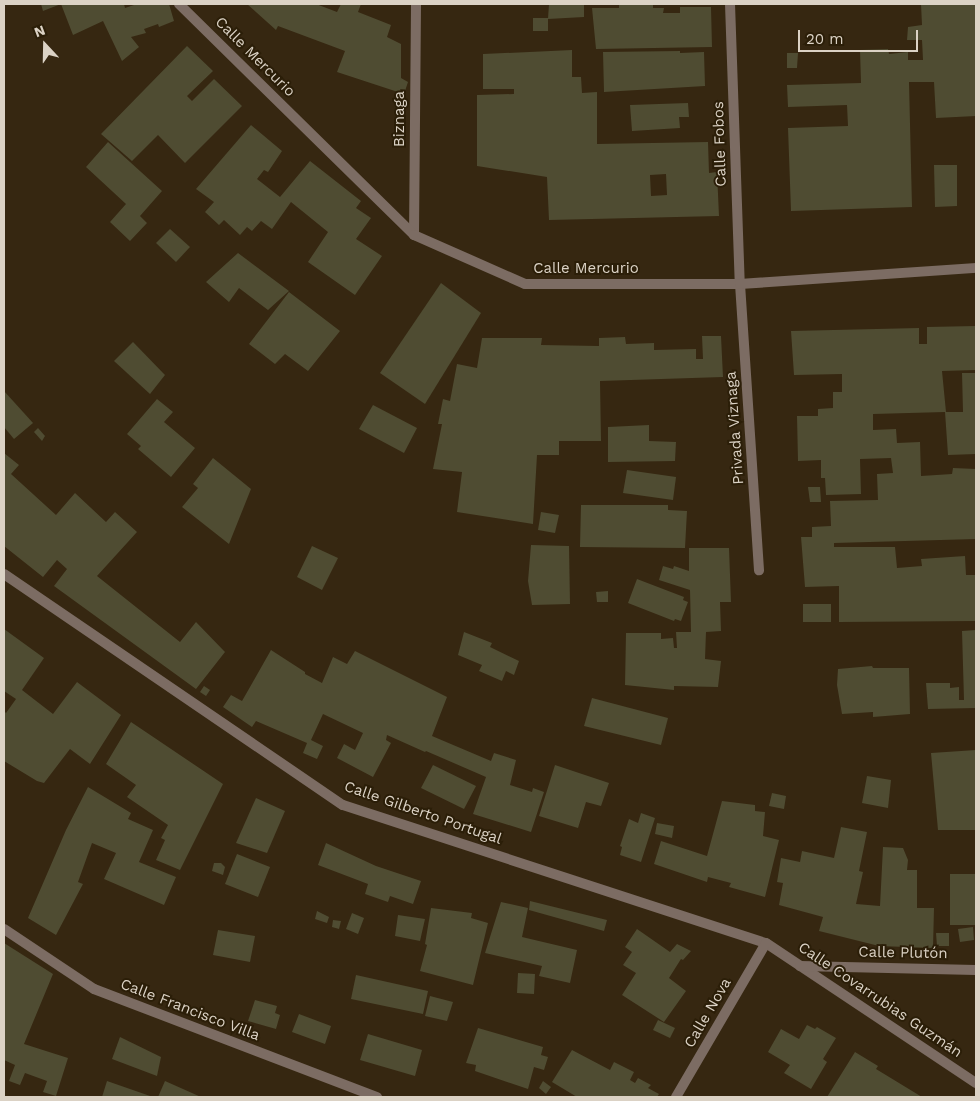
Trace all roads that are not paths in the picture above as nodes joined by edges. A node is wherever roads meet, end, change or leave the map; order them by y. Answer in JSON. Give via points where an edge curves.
{"nodes":[{"id":1,"x":179,"y":4,"type":"edge"},
{"id":2,"x":416,"y":4,"type":"edge"},
{"id":3,"x":730,"y":4,"type":"edge"},
{"id":4,"x":414,"y":235,"type":"junction"},
{"id":5,"x":976,"y":268,"type":"edge"},
{"id":6,"x":740,"y":284,"type":"junction"},
{"id":7,"x":760,"y":570,"type":"dead end"},
{"id":8,"x":4,"y":574,"type":"edge"},
{"id":9,"x":4,"y":929,"type":"edge"},
{"id":10,"x":766,"y":943,"type":"junction"},
{"id":11,"x":800,"y":966,"type":"junction"},
{"id":12,"x":976,"y":970,"type":"edge"},
{"id":13,"x":976,"y":1083,"type":"edge"},
{"id":14,"x":377,"y":1097,"type":"edge"},
{"id":15,"x":676,"y":1097,"type":"edge"}],
"edges":[{"from":1,"to":4,"type":"street","name":"Calle Mercurio"},
{"from":2,"to":4,"type":"street","name":"Biznaga"},
{"from":3,"to":6,"type":"street","name":"Calle Fobos"},
{"from":4,"to":6,"type":"street","name":"Calle Mercurio","via":[[526,284]]},
{"from":5,"to":6,"type":"street","name":"Calle Mercurio"},
{"from":6,"to":7,"type":"street","name":"Privada Viznaga"},
{"from":8,"to":10,"type":"street","name":"Calle Gilberto Portugal","via":[[343,804]]},
{"from":9,"to":14,"type":"street","name":"Calle Francisco Villa","via":[[94,989]]},
{"from":10,"to":11,"type":"street","name":"Calle Covarrubias Guzmán"},
{"from":10,"to":15,"type":"street","name":"Calle Nova"},
{"from":11,"to":12,"type":"street","name":"Calle Plutón"},
{"from":11,"to":13,"type":"street","name":"Calle Covarrubias Guzmán"}]}
